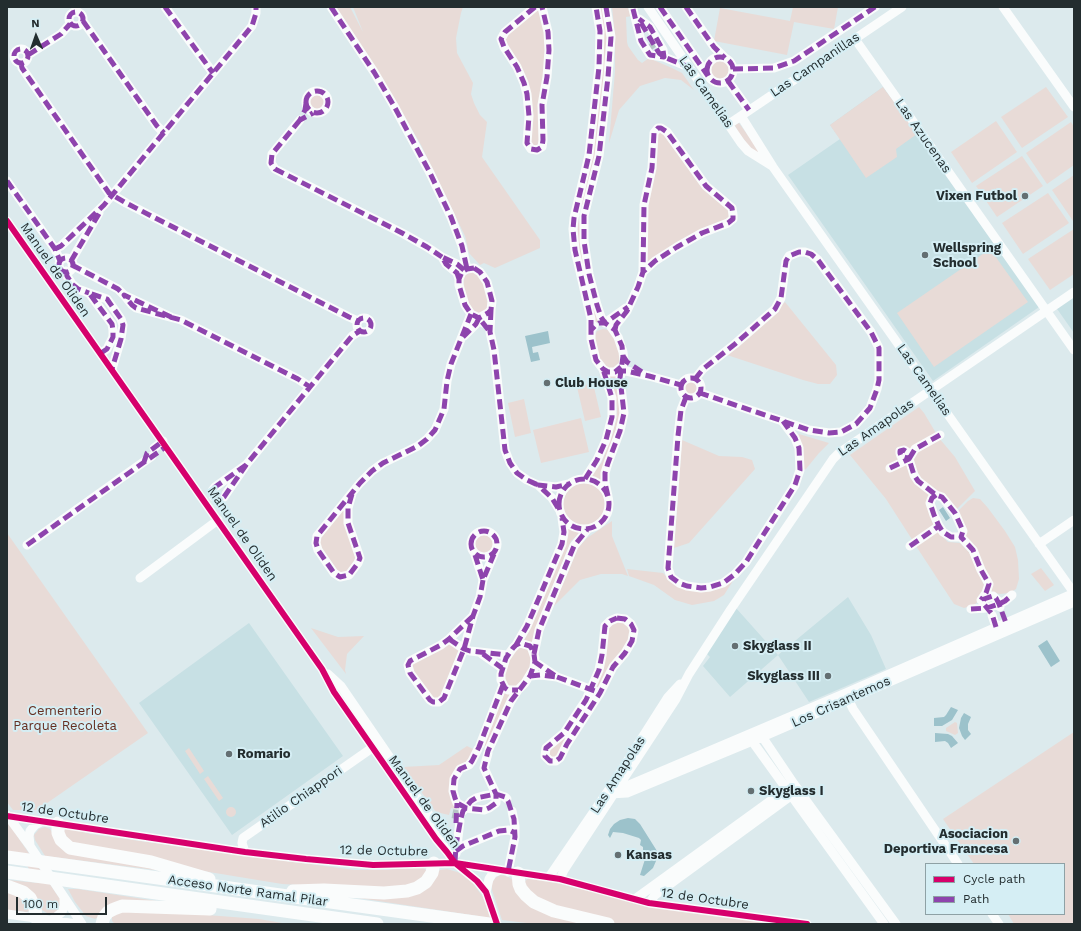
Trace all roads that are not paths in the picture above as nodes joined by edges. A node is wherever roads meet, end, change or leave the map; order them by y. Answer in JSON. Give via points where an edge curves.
{"nodes":[{"id":1,"x":165,"y":7,"type":"edge"},
{"id":2,"x":256,"y":7,"type":"edge"},
{"id":3,"x":330,"y":7,"type":"edge"},
{"id":4,"x":535,"y":7,"type":"edge"},
{"id":5,"x":542,"y":7,"type":"edge"},
{"id":6,"x":596,"y":7,"type":"edge"},
{"id":7,"x":606,"y":7,"type":"edge"},
{"id":8,"x":648,"y":7,"type":"edge"},
{"id":9,"x":660,"y":7,"type":"edge"},
{"id":10,"x":686,"y":7,"type":"edge"},
{"id":11,"x":875,"y":7,"type":"edge"},
{"id":12,"x":902,"y":7,"type":"edge"},
{"id":13,"x":1004,"y":7,"type":"edge"},
{"id":14,"x":632,"y":8,"type":"edge"},
{"id":15,"x":639,"y":19,"type":"junction"},
{"id":16,"x":855,"y":39,"type":"junction"},
{"id":17,"x":656,"y":49,"type":"junction"},
{"id":18,"x":28,"y":55,"type":"junction"},
{"id":19,"x":725,"y":58,"type":"junction"},
{"id":20,"x":21,"y":63,"type":"junction"},
{"id":21,"x":688,"y":67,"type":"junction"},
{"id":22,"x":733,"y":69,"type":"junction"},
{"id":23,"x":213,"y":73,"type":"junction"},
{"id":24,"x":708,"y":76,"type":"junction"},
{"id":25,"x":728,"y":81,"type":"junction"},
{"id":26,"x":306,"y":103,"type":"junction"},
{"id":27,"x":1074,"y":107,"type":"edge"},
{"id":28,"x":749,"y":110,"type":"junction"},
{"id":29,"x":313,"y":113,"type":"junction"},
{"id":30,"x":740,"y":116,"type":"junction"},
{"id":31,"x":300,"y":120,"type":"junction"},
{"id":32,"x":729,"y":124,"type":"junction"},
{"id":33,"x":164,"y":133,"type":"junction"},
{"id":34,"x":773,"y":167,"type":"junction"},
{"id":35,"x":7,"y":181,"type":"edge"},
{"id":36,"x":112,"y":195,"type":"junction"},
{"id":37,"x":104,"y":205,"type":"junction"},
{"id":38,"x":576,"y":208,"type":"junction"},
{"id":39,"x":585,"y":210,"type":"junction"},
{"id":40,"x":7,"y":220,"type":"edge"},
{"id":41,"x":55,"y":249,"type":"junction"},
{"id":42,"x":442,"y":257,"type":"junction"},
{"id":43,"x":70,"y":266,"type":"junction"},
{"id":44,"x":466,"y":269,"type":"junction"},
{"id":45,"x":643,"y":272,"type":"junction"},
{"id":46,"x":459,"y":278,"type":"junction"},
{"id":47,"x":1074,"y":292,"type":"edge"},
{"id":48,"x":89,"y":293,"type":"junction"},
{"id":49,"x":628,"y":307,"type":"junction"},
{"id":50,"x":491,"y":310,"type":"junction"},
{"id":51,"x":1046,"y":311,"type":"junction"},
{"id":52,"x":475,"y":316,"type":"junction"},
{"id":53,"x":358,"y":320,"type":"junction"},
{"id":54,"x":605,"y":323,"type":"junction"},
{"id":55,"x":592,"y":330,"type":"junction"},
{"id":56,"x":615,"y":330,"type":"junction"},
{"id":57,"x":360,"y":331,"type":"junction"},
{"id":58,"x":490,"y":332,"type":"junction"},
{"id":59,"x":1074,"y":350,"type":"edge"},
{"id":60,"x":101,"y":353,"type":"junction"},
{"id":61,"x":623,"y":356,"type":"junction"},
{"id":62,"x":112,"y":369,"type":"junction"},
{"id":63,"x":603,"y":369,"type":"junction"},
{"id":64,"x":619,"y":370,"type":"junction"},
{"id":65,"x":649,"y":376,"type":"junction"},
{"id":66,"x":695,"y":379,"type":"junction"},
{"id":67,"x":681,"y":385,"type":"junction"},
{"id":68,"x":310,"y":387,"type":"junction"},
{"id":69,"x":930,"y":390,"type":"junction"},
{"id":70,"x":700,"y":393,"type":"junction"},
{"id":71,"x":686,"y":397,"type":"junction"},
{"id":72,"x":783,"y":421,"type":"junction"},
{"id":73,"x":940,"y":435,"type":"dead end"},
{"id":74,"x":165,"y":444,"type":"junction"},
{"id":75,"x":908,"y":458,"type":"junction"},
{"id":76,"x":246,"y":465,"type":"dead end"},
{"id":77,"x":890,"y":468,"type":"dead end"},
{"id":78,"x":585,"y":479,"type":"junction"},
{"id":79,"x":570,"y":483,"type":"junction"},
{"id":80,"x":538,"y":486,"type":"junction"},
{"id":81,"x":352,"y":494,"type":"junction"},
{"id":82,"x":936,"y":495,"type":"junction"},
{"id":83,"x":608,"y":496,"type":"junction"},
{"id":84,"x":560,"y":513,"type":"junction"},
{"id":85,"x":218,"y":520,"type":"junction"},
{"id":86,"x":1074,"y":520,"type":"edge"},
{"id":87,"x":939,"y":526,"type":"junction"},
{"id":88,"x":587,"y":530,"type":"junction"},
{"id":89,"x":961,"y":537,"type":"junction"},
{"id":90,"x":1039,"y":544,"type":"junction"},
{"id":91,"x":27,"y":545,"type":"dead end"},
{"id":92,"x":910,"y":546,"type":"dead end"},
{"id":93,"x":494,"y":554,"type":"junction"},
{"id":94,"x":475,"y":555,"type":"junction"},
{"id":95,"x":140,"y":578,"type":"dead end"},
{"id":96,"x":483,"y":580,"type":"junction"},
{"id":97,"x":1074,"y":593,"type":"edge"},
{"id":98,"x":1074,"y":602,"type":"edge"},
{"id":99,"x":473,"y":616,"type":"junction"},
{"id":100,"x":1002,"y":627,"type":"junction"},
{"id":101,"x":449,"y":639,"type":"junction"},
{"id":102,"x":516,"y":645,"type":"junction"},
{"id":103,"x":464,"y":649,"type":"junction"},
{"id":104,"x":481,"y":653,"type":"junction"},
{"id":105,"x":508,"y":655,"type":"junction"},
{"id":106,"x":535,"y":658,"type":"junction"},
{"id":107,"x":502,"y":668,"type":"junction"},
{"id":108,"x":322,"y":669,"type":"junction"},
{"id":109,"x":530,"y":676,"type":"junction"},
{"id":110,"x":557,"y":677,"type":"junction"},
{"id":111,"x":502,"y":685,"type":"junction"},
{"id":112,"x":591,"y":689,"type":"junction"},
{"id":113,"x":518,"y":690,"type":"junction"},
{"id":114,"x":600,"y":693,"type":"junction"},
{"id":115,"x":847,"y":696,"type":"junction"},
{"id":116,"x":755,"y":736,"type":"junction"},
{"id":117,"x":372,"y":748,"type":"junction"},
{"id":118,"x":469,"y":765,"type":"junction"},
{"id":119,"x":686,"y":765,"type":"junction"},
{"id":120,"x":484,"y":768,"type":"junction"},
{"id":121,"x":617,"y":783,"type":"junction"},
{"id":122,"x":793,"y":789,"type":"junction"},
{"id":123,"x":496,"y":794,"type":"junction"},
{"id":124,"x":610,"y":794,"type":"junction"},
{"id":125,"x":506,"y":800,"type":"dead end"},
{"id":126,"x":461,"y":808,"type":"junction"},
{"id":127,"x":512,"y":811,"type":"dead end"},
{"id":128,"x":7,"y":816,"type":"edge"},
{"id":129,"x":458,"y":820,"type":"tunnel mouth"},
{"id":130,"x":43,"y":821,"type":"junction"},
{"id":131,"x":58,"y":823,"type":"junction"},
{"id":132,"x":515,"y":833,"type":"junction"},
{"id":133,"x":30,"y":846,"type":"junction"},
{"id":134,"x":453,"y":849,"type":"junction"},
{"id":135,"x":245,"y":852,"type":"junction"},
{"id":136,"x":7,"y":857,"type":"edge"},
{"id":137,"x":434,"y":863,"type":"junction"},
{"id":138,"x":455,"y":863,"type":"junction"},
{"id":139,"x":957,"y":863,"type":"edge"},
{"id":140,"x":7,"y":872,"type":"edge"},
{"id":141,"x":509,"y":872,"type":"junction"},
{"id":142,"x":549,"y":877,"type":"junction"},
{"id":143,"x":560,"y":879,"type":"junction"},
{"id":144,"x":7,"y":886,"type":"edge"},
{"id":145,"x":865,"y":888,"type":"junction"},
{"id":146,"x":250,"y":891,"type":"junction"},
{"id":147,"x":486,"y":892,"type":"junction"},
{"id":148,"x":64,"y":898,"type":"junction"},
{"id":149,"x":635,"y":900,"type":"junction"},
{"id":150,"x":649,"y":903,"type":"junction"},
{"id":151,"x":275,"y":910,"type":"junction"},
{"id":152,"x":7,"y":914,"type":"edge"},
{"id":153,"x":993,"y":915,"type":"edge"},
{"id":154,"x":45,"y":921,"type":"edge"},
{"id":155,"x":77,"y":924,"type":"edge"},
{"id":156,"x":82,"y":924,"type":"edge"},
{"id":157,"x":102,"y":924,"type":"edge"},
{"id":158,"x":330,"y":924,"type":"edge"},
{"id":159,"x":377,"y":924,"type":"edge"},
{"id":160,"x":490,"y":924,"type":"edge"},
{"id":161,"x":497,"y":924,"type":"edge"},
{"id":162,"x":608,"y":924,"type":"edge"},
{"id":163,"x":807,"y":924,"type":"edge"},
{"id":164,"x":884,"y":924,"type":"edge"},
{"id":165,"x":896,"y":924,"type":"edge"},
{"id":166,"x":999,"y":924,"type":"edge"}],
"edges":[{"from":1,"to":23,"type":"street"},
{"from":2,"to":23,"type":"street","via":[[252,26]]},
{"from":3,"to":44,"type":"street","via":[[378,79],[429,171],[462,246]]},
{"from":4,"to":5,"type":"street","via":[[505,32],[501,39],[524,83],[529,116],[527,143],[531,149],[537,150],[542,147],[543,140],[542,105],[549,50]]},
{"from":6,"to":38,"type":"street","via":[[600,31],[600,67],[589,155]]},
{"from":7,"to":39,"type":"street","via":[[611,37],[608,77],[599,156]]},
{"from":8,"to":21,"type":"street","name":"Las Camelias"},
{"from":9,"to":24,"type":"street"},
{"from":10,"to":19,"type":"street","via":[[714,47]]},
{"from":11,"to":22,"type":"street","via":[[794,61],[774,68]]},
{"from":12,"to":16,"type":"street","name":"Las Campanillas"},
{"from":13,"to":27,"type":"street"},
{"from":14,"to":15,"type":"street"},
{"from":14,"to":17,"type":"street","via":[[641,41],[650,55]]},
{"from":15,"to":17,"type":"street"},
{"from":15,"to":17,"type":"street","via":[[650,27],[663,50]]},
{"from":16,"to":28,"type":"street","name":"Las Campanillas"},
{"from":16,"to":51,"type":"street","name":"Las Azucenas"},
{"from":17,"to":21,"type":"street"},
{"from":18,"to":20,"type":"street","via":[[27,60]]},
{"from":18,"to":20,"type":"street","via":[[19,49],[15,52],[14,59]]},
{"from":18,"to":33,"type":"street","via":[[61,34],[70,24],[69,17],[74,12],[80,14]]},
{"from":19,"to":22,"type":"street","via":[[732,64]]},
{"from":19,"to":24,"type":"street","via":[[712,60],[707,67]]},
{"from":20,"to":36,"type":"street","via":[[26,74]]},
{"from":21,"to":32,"type":"street","name":"Las Camelias"},
{"from":22,"to":25,"type":"street"},
{"from":23,"to":33,"type":"street"},
{"from":24,"to":25,"type":"street","via":[[714,82]]},
{"from":25,"to":28,"type":"street"},
{"from":26,"to":29,"type":"street"},
{"from":26,"to":29,"type":"street","via":[[308,96],[314,92],[325,94],[328,101],[326,108],[321,113]]},
{"from":26,"to":31,"type":"street"},
{"from":28,"to":30,"type":"street","name":"Las Campanillas"},
{"from":29,"to":31,"type":"street"},
{"from":30,"to":32,"type":"street","name":"Las Campanillas"},
{"from":30,"to":34,"type":"street","name":"Las Camelias"},
{"from":31,"to":42,"type":"street","via":[[272,154],[271,163],[275,169],[404,234]]},
{"from":32,"to":34,"type":"street","name":"Las Camelias","via":[[748,151]]},
{"from":33,"to":36,"type":"street"},
{"from":34,"to":69,"type":"street","name":"Las Camelias"},
{"from":35,"to":41,"type":"street"},
{"from":36,"to":37,"type":"street"},
{"from":36,"to":53,"type":"street"},
{"from":37,"to":41,"type":"street"},
{"from":37,"to":43,"type":"street"},
{"from":38,"to":39,"type":"street"},
{"from":38,"to":55,"type":"street","via":[[573,229],[575,250]]},
{"from":39,"to":54,"type":"street","via":[[584,250],[597,305]]},
{"from":40,"to":60,"type":"street","name":"Manuel de Oliden"},
{"from":41,"to":43,"type":"street","via":[[60,261],[66,258]]},
{"from":42,"to":44,"type":"street"},
{"from":42,"to":46,"type":"street"},
{"from":43,"to":48,"type":"street","via":[[72,284]]},
{"from":43,"to":68,"type":"street"},
{"from":44,"to":46,"type":"street"},
{"from":44,"to":50,"type":"street","via":[[474,268],[486,282],[491,297]]},
{"from":45,"to":45,"type":"street","via":[[677,247],[702,233],[728,223],[734,216],[732,208],[706,186],[667,132],[661,128],[654,133],[652,168],[644,205]]},
{"from":45,"to":49,"type":"street"},
{"from":46,"to":52,"type":"street","via":[[462,299]]},
{"from":47,"to":51,"type":"street","name":"Las Amapolas"},
{"from":48,"to":60,"type":"street","via":[[112,324],[113,337],[107,349]]},
{"from":48,"to":62,"type":"street","via":[[107,299],[123,324]]},
{"from":49,"to":54,"type":"street"},
{"from":49,"to":56,"type":"street"},
{"from":50,"to":52,"type":"street","via":[[486,316]]},
{"from":50,"to":58,"type":"street"},
{"from":51,"to":59,"type":"street","name":"Las Azucenas"},
{"from":51,"to":69,"type":"street","name":"Las Amapolas"},
{"from":52,"to":58,"type":"street"},
{"from":52,"to":81,"type":"street","via":[[465,328],[451,364],[444,409],[435,430],[418,446],[372,471]]},
{"from":53,"to":57,"type":"street"},
{"from":53,"to":57,"type":"street","via":[[364,318],[371,324],[367,331]]},
{"from":54,"to":55,"type":"street","via":[[599,323]]},
{"from":54,"to":56,"type":"street"},
{"from":55,"to":63,"type":"street","via":[[590,340],[594,354]]},
{"from":56,"to":61,"type":"street"},
{"from":57,"to":68,"type":"street","via":[[352,336]]},
{"from":58,"to":80,"type":"street","via":[[506,457],[517,473]]},
{"from":60,"to":62,"type":"street","name":"Manuel de Oliden"},
{"from":61,"to":64,"type":"street","via":[[624,360]]},
{"from":61,"to":65,"type":"street","via":[[631,365]]},
{"from":62,"to":74,"type":"street","name":"Manuel de Oliden"},
{"from":63,"to":64,"type":"street","via":[[608,372]]},
{"from":63,"to":78,"type":"street","via":[[612,398],[612,417],[606,440]]},
{"from":64,"to":65,"type":"street"},
{"from":64,"to":83,"type":"street","via":[[624,413],[605,473]]},
{"from":65,"to":67,"type":"street"},
{"from":66,"to":67,"type":"street","via":[[686,379]]},
{"from":66,"to":70,"type":"street","via":[[701,384]]},
{"from":66,"to":72,"type":"street","via":[[703,369],[775,309],[784,284],[784,266],[790,256],[799,252],[811,254],[876,340],[880,356],[879,380],[870,408],[856,424],[846,430],[835,434],[823,433]]},
{"from":67,"to":71,"type":"street"},
{"from":68,"to":76,"type":"street"},
{"from":69,"to":90,"type":"street","name":"Las Camelias"},
{"from":69,"to":121,"type":"street","name":"Las Amapolas","via":[[832,459],[689,674],[676,699]]},
{"from":70,"to":71,"type":"street","via":[[694,398]]},
{"from":70,"to":72,"type":"street"},
{"from":71,"to":72,"type":"street","via":[[681,410],[678,436],[668,568],[671,577],[687,586],[710,587],[723,583],[735,574],[746,562],[795,485],[800,470],[799,448]]},
{"from":73,"to":75,"type":"street","via":[[915,449]]},
{"from":74,"to":85,"type":"street","name":"Manuel de Oliden"},
{"from":74,"to":91,"type":"street","via":[[153,452],[147,452],[144,462]]},
{"from":75,"to":77,"type":"street"},
{"from":75,"to":82,"type":"street","via":[[918,481]]},
{"from":78,"to":79,"type":"street"},
{"from":78,"to":83,"type":"street","via":[[599,484]]},
{"from":79,"to":80,"type":"street","via":[[556,487]]},
{"from":79,"to":84,"type":"street","via":[[561,494]]},
{"from":80,"to":84,"type":"street","via":[[552,498]]},
{"from":81,"to":81,"type":"street","via":[[316,540],[316,547],[334,573],[340,577],[349,575],[360,558],[348,524],[348,508]]},
{"from":82,"to":87,"type":"street","via":[[930,503]]},
{"from":82,"to":89,"type":"street","via":[[942,497],[955,513],[963,531]]},
{"from":83,"to":88,"type":"street","via":[[608,511],[605,518],[594,528]]},
{"from":84,"to":88,"type":"street","via":[[572,527]]},
{"from":84,"to":102,"type":"street","via":[[564,532],[562,544],[527,626]]},
{"from":85,"to":95,"type":"street"},
{"from":85,"to":108,"type":"street","name":"Manuel de Oliden"},
{"from":86,"to":90,"type":"street"},
{"from":87,"to":89,"type":"street","via":[[952,537]]},
{"from":87,"to":92,"type":"street"},
{"from":88,"to":106,"type":"street","via":[[574,546],[539,630]]},
{"from":89,"to":100,"type":"street","via":[[973,550],[989,584],[992,606]]},
{"from":90,"to":97,"type":"street","name":"Las Camelias"},
{"from":93,"to":94,"type":"street","via":[[483,558]]},
{"from":93,"to":94,"type":"street","via":[[497,542],[493,534],[485,531],[477,533],[471,539]]},
{"from":93,"to":96,"type":"street"},
{"from":94,"to":96,"type":"street"},
{"from":96,"to":99,"type":"street"},
{"from":97,"to":100,"type":"street","name":"Los Crisantemos"},
{"from":98,"to":100,"type":"street","name":"Los Crisantemos"},
{"from":99,"to":101,"type":"street"},
{"from":99,"to":103,"type":"street"},
{"from":100,"to":115,"type":"street","name":"Los Crisantemos"},
{"from":101,"to":103,"type":"street"},
{"from":101,"to":103,"type":"street","via":[[434,650],[412,659],[408,665],[414,679],[433,702],[439,702],[444,698]]},
{"from":102,"to":105,"type":"street"},
{"from":102,"to":106,"type":"street","via":[[520,643],[530,646]]},
{"from":103,"to":104,"type":"street"},
{"from":104,"to":105,"type":"street"},
{"from":104,"to":107,"type":"street"},
{"from":105,"to":107,"type":"street"},
{"from":106,"to":109,"type":"street"},
{"from":106,"to":110,"type":"street"},
{"from":107,"to":111,"type":"street"},
{"from":108,"to":117,"type":"street","name":"Manuel de Oliden","via":[[334,692]]},
{"from":108,"to":134,"type":"street","name":"Manuel de Oliden","via":[[341,686]]},
{"from":109,"to":110,"type":"street"},
{"from":109,"to":113,"type":"street"},
{"from":110,"to":112,"type":"street"},
{"from":111,"to":113,"type":"street","via":[[508,690]]},
{"from":111,"to":118,"type":"street","via":[[479,747]]},
{"from":112,"to":114,"type":"street"},
{"from":112,"to":114,"type":"street","via":[[601,662],[605,626],[613,619],[625,619],[634,630],[633,638],[613,667]]},
{"from":112,"to":114,"type":"street","via":[[567,729],[546,748],[545,756],[550,760],[556,761],[560,758]]},
{"from":113,"to":120,"type":"street","via":[[489,751]]},
{"from":115,"to":116,"type":"street","name":"Los Crisantemos"},
{"from":115,"to":139,"type":"street","via":[[853,709]]},
{"from":116,"to":119,"type":"street","name":"Los Crisantemos"},
{"from":116,"to":122,"type":"street"},
{"from":117,"to":134,"type":"street","name":"Manuel de Oliden","via":[[436,839]]},
{"from":117,"to":135,"type":"street","name":"Atilio Chiappori","via":[[243,838]]},
{"from":118,"to":120,"type":"street"},
{"from":118,"to":126,"type":"street","via":[[460,769],[454,779],[453,791]]},
{"from":119,"to":121,"type":"street","name":"Los Crisantemos","via":[[627,786]]},
{"from":119,"to":124,"type":"street","name":"Los Crisantemos","via":[[627,793]]},
{"from":120,"to":123,"type":"street"},
{"from":121,"to":124,"type":"street","name":"Las Amapolas"},
{"from":122,"to":145,"type":"street"},
{"from":122,"to":149,"type":"street"},
{"from":122,"to":150,"type":"street","via":[[655,894]]},
{"from":123,"to":125,"type":"street","via":[[505,797]]},
{"from":123,"to":126,"type":"street","via":[[476,798]]},
{"from":123,"to":126,"type":"street","via":[[496,803],[489,808]]},
{"from":124,"to":142,"type":"street","name":"Las Amapolas"},
{"from":124,"to":143,"type":"street","name":"Las Amapolas"},
{"from":127,"to":132,"type":"street"},
{"from":128,"to":130,"type":"street","name":"12 de Octubre"},
{"from":128,"to":133,"type":"street"},
{"from":129,"to":134,"type":"street"},
{"from":130,"to":131,"type":"street","name":"12 de Octubre"},
{"from":130,"to":133,"type":"street","via":[[35,824],[30,830]]},
{"from":131,"to":135,"type":"street","name":"12 de Octubre"},
{"from":131,"to":146,"type":"highway","via":[[62,842],[70,848],[151,862]]},
{"from":132,"to":134,"type":"street","via":[[508,830],[499,831]]},
{"from":132,"to":141,"type":"street"},
{"from":133,"to":148,"type":"street"},
{"from":134,"to":138,"type":"street","name":"Manuel de Oliden"},
{"from":135,"to":137,"type":"street","name":"12 de Octubre","via":[[361,865]]},
{"from":136,"to":146,"type":"highway","name":"Acceso Norte Ramal Pilar"},
{"from":137,"to":138,"type":"street","name":"12 de Octubre"},
{"from":137,"to":146,"type":"highway","via":[[432,873],[426,882],[416,888],[402,891]]},
{"from":138,"to":141,"type":"street","name":"12 de Octubre"},
{"from":138,"to":147,"type":"street","name":"Manuel de Oliden"},
{"from":140,"to":151,"type":"highway","name":"Acceso Norte Ramal Pilar"},
{"from":141,"to":142,"type":"street","name":"12 de Octubre"},
{"from":141,"to":147,"type":"street","via":[[493,873]]},
{"from":141,"to":162,"type":"highway","via":[[521,890],[534,902],[554,911]]},
{"from":142,"to":143,"type":"street","name":"12 de Octubre"},
{"from":143,"to":149,"type":"street","name":"12 de Octubre"},
{"from":144,"to":154,"type":"highway","via":[[30,898]]},
{"from":145,"to":164,"type":"street"},
{"from":145,"to":165,"type":"street"},
{"from":146,"to":160,"type":"highway","name":"Acceso Norte Ramal Pilar"},
{"from":147,"to":161,"type":"street"},
{"from":148,"to":154,"type":"street","via":[[62,912]]},
{"from":148,"to":156,"type":"street"},
{"from":149,"to":150,"type":"street","name":"12 de Octubre"},
{"from":150,"to":163,"type":"street","name":"12 de Octubre"},
{"from":151,"to":157,"type":"highway","via":[[122,906],[108,912]]},
{"from":151,"to":158,"type":"highway"},
{"from":151,"to":159,"type":"highway","name":"Acceso Norte Ramal Pilar"},
{"from":152,"to":154,"type":"street"},
{"from":153,"to":166,"type":"street"},
{"from":154,"to":155,"type":"street"}]}
